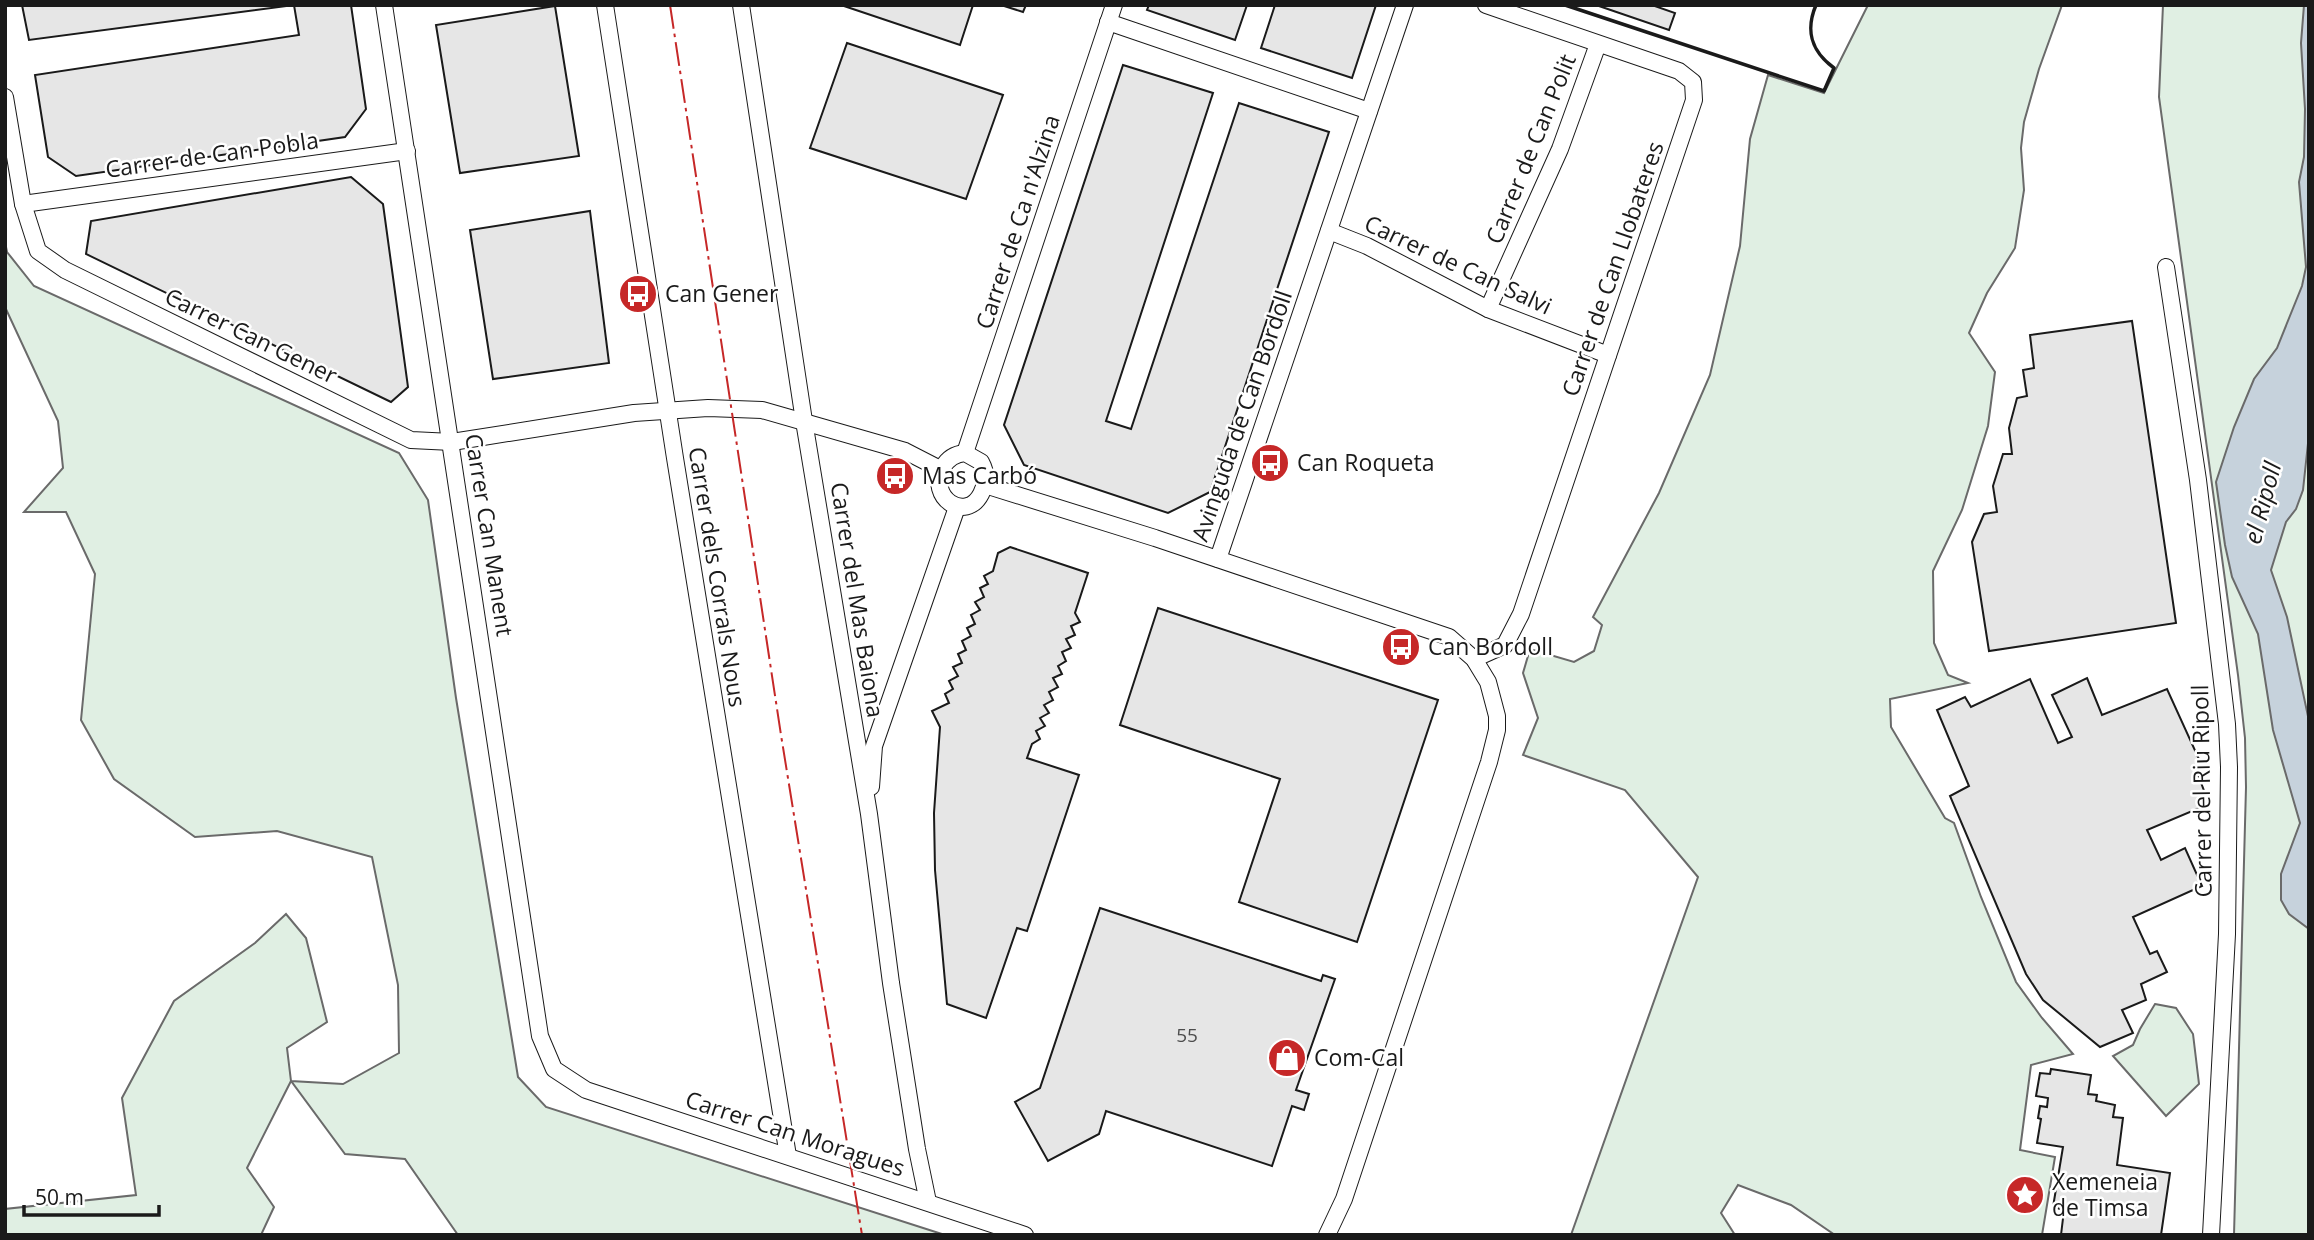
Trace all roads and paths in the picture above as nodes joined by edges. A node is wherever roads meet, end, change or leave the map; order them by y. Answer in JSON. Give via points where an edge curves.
{"nodes":[{"id":1,"x":384,"y":5,"type":"edge"},
{"id":2,"x":605,"y":5,"type":"edge"},
{"id":3,"x":741,"y":5,"type":"edge"},
{"id":4,"x":1114,"y":5,"type":"edge"},
{"id":5,"x":1405,"y":5,"type":"edge"},
{"id":6,"x":1486,"y":5,"type":"edge"},
{"id":7,"x":1108,"y":22,"type":"junction"},
{"id":8,"x":1598,"y":44,"type":"junction"},
{"id":9,"x":5,"y":97,"type":"edge"},
{"id":10,"x":1369,"y":111,"type":"junction"},
{"id":11,"x":407,"y":151,"type":"junction"},
{"id":12,"x":23,"y":204,"type":"junction"},
{"id":13,"x":1329,"y":230,"type":"junction"},
{"id":14,"x":2166,"y":267,"type":"dead end"},
{"id":15,"x":1488,"y":309,"type":"junction"},
{"id":16,"x":1608,"y":355,"type":"junction"},
{"id":17,"x":668,"y":410,"type":"junction"},
{"id":18,"x":804,"y":421,"type":"junction"},
{"id":19,"x":452,"y":442,"type":"junction"},
{"id":20,"x":965,"y":453,"type":"junction"},
{"id":21,"x":942,"y":470,"type":"junction"},
{"id":22,"x":985,"y":485,"type":"junction"},
{"id":23,"x":957,"y":507,"type":"junction"},
{"id":24,"x":1218,"y":559,"type":"junction"},
{"id":25,"x":1474,"y":659,"type":"junction"},
{"id":26,"x":869,"y":814,"type":"junction"},
{"id":27,"x":554,"y":1069,"type":"joint"},
{"id":28,"x":788,"y":1156,"type":"junction"},
{"id":29,"x":928,"y":1202,"type":"junction"},
{"id":30,"x":1025,"y":1235,"type":"edge"},
{"id":31,"x":1327,"y":1235,"type":"edge"},
{"id":32,"x":2211,"y":1235,"type":"edge"}],
"edges":[{"from":1,"to":11,"type":"street","name":"Carrer Can Manent"},
{"from":2,"to":17,"type":"street","name":"Carrer dels Corrals Nous"},
{"from":3,"to":18,"type":"street","name":"Carrer del Mas Baiona"},
{"from":4,"to":7,"type":"street","name":"Carrer de Ca n'Alzina"},
{"from":5,"to":10,"type":"street","name":"Avinguda de Can Bordoll"},
{"from":6,"to":8,"type":"street","name":"Carrer de Can Llobateres"},
{"from":7,"to":10,"type":"street"},
{"from":7,"to":20,"type":"street","name":"Carrer de Ca n'Alzina"},
{"from":8,"to":15,"type":"street","name":"Carrer de Can Polit","via":[[1559,149]]},
{"from":8,"to":16,"type":"street","name":"Carrer de Can Llobateres","via":[[1679,71],[1693,82],[1694,100]]},
{"from":9,"to":12,"type":"street"},
{"from":10,"to":13,"type":"street","name":"Avinguda de Can Bordoll"},
{"from":11,"to":12,"type":"street","name":"Carrer de Can Pobla"},
{"from":11,"to":19,"type":"street","name":"Carrer Can Manent"},
{"from":12,"to":19,"type":"street","name":"Carrer Can Gener","via":[[38,251],[65,270],[411,440]]},
{"from":13,"to":15,"type":"street","name":"Carrer de Can Salvi"},
{"from":13,"to":24,"type":"street","name":"Avinguda de Can Bordoll"},
{"from":14,"to":32,"type":"street","name":"Carrer del Riu Ripoll","via":[[2227,734],[2227,934]]},
{"from":15,"to":16,"type":"street","name":"Carrer de Can Salvi"},
{"from":16,"to":25,"type":"street","name":"Carrer de Can Llobateres","via":[[1521,614],[1505,645]]},
{"from":17,"to":18,"type":"street","name":"Carrer Can Gener","via":[[762,410]]},
{"from":17,"to":19,"type":"street","name":"Carrer Can Gener"},
{"from":17,"to":28,"type":"street","name":"Carrer dels Corrals Nous"},
{"from":18,"to":21,"type":"street","name":"Carrer Can Gener","via":[[905,451]]},
{"from":18,"to":26,"type":"street","name":"Carrer del Mas Baiona"},
{"from":19,"to":27,"type":"street","name":"Carrer Can Manent","via":[[540,1037]]},
{"from":20,"to":21,"type":"street","via":[[953,456]]},
{"from":20,"to":22,"type":"street","via":[[981,462]]},
{"from":21,"to":23,"type":"street","via":[[938,484],[942,495]]},
{"from":22,"to":23,"type":"street","via":[[979,498]]},
{"from":22,"to":24,"type":"street"},
{"from":23,"to":26,"type":"street","via":[[874,746]]},
{"from":24,"to":25,"type":"street","name":"Avinguda de Can Bordoll","via":[[1449,637]]},
{"from":25,"to":31,"type":"street","name":"Avinguda de Can Bordoll","via":[[1488,682],[1497,730],[1344,1199]]},
{"from":26,"to":29,"type":"street","name":"Carrer del Mas Baiona","via":[[893,996]]},
{"from":27,"to":28,"type":"street","name":"Carrer Can Moragues","via":[[586,1090]]},
{"from":28,"to":29,"type":"street","name":"Carrer Can Moragues"},
{"from":29,"to":30,"type":"street","name":"Carrer Can Moragues"}]}
